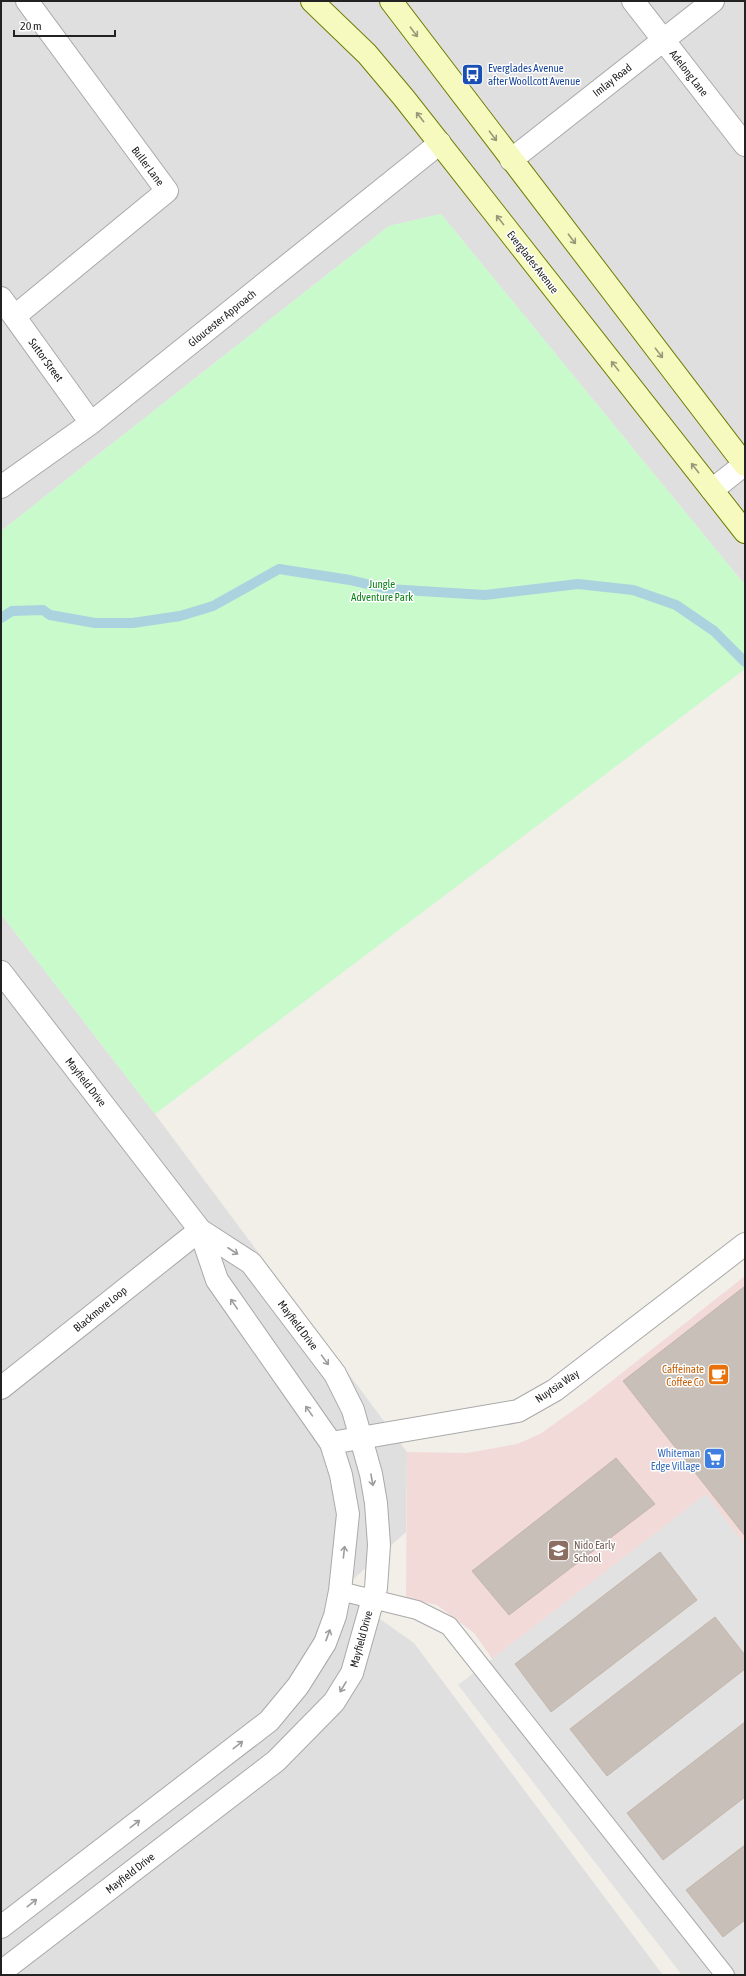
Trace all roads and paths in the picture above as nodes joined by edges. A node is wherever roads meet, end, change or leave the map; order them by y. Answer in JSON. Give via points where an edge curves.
{"nodes":[{"id":1,"x":27,"y":1,"type":"edge"},
{"id":2,"x":312,"y":1,"type":"edge"},
{"id":3,"x":391,"y":1,"type":"edge"},
{"id":4,"x":633,"y":1,"type":"edge"},
{"id":5,"x":713,"y":1,"type":"edge"},
{"id":6,"x":664,"y":39,"type":"junction"},
{"id":7,"x":440,"y":144,"type":"junction"},
{"id":8,"x":745,"y":145,"type":"edge"},
{"id":9,"x":511,"y":160,"type":"junction"},
{"id":10,"x":1,"y":298,"type":"edge"},
{"id":11,"x":15,"y":316,"type":"junction"},
{"id":12,"x":91,"y":423,"type":"junction"},
{"id":13,"x":745,"y":464,"type":"edge"},
{"id":14,"x":1,"y":487,"type":"edge"},
{"id":15,"x":712,"y":490,"type":"junction"},
{"id":16,"x":745,"y":532,"type":"edge"},
{"id":17,"x":1,"y":972,"type":"edge"},
{"id":18,"x":200,"y":1230,"type":"junction"},
{"id":19,"x":745,"y":1244,"type":"edge"},
{"id":20,"x":1,"y":1388,"type":"edge"},
{"id":21,"x":361,"y":1438,"type":"junction"},
{"id":22,"x":331,"y":1443,"type":"junction"},
{"id":23,"x":340,"y":1591,"type":"junction"},
{"id":24,"x":372,"y":1599,"type":"junction"},
{"id":25,"x":1,"y":1927,"type":"edge"},
{"id":26,"x":1,"y":1972,"type":"edge"},
{"id":27,"x":725,"y":1975,"type":"edge"}],
"edges":[{"from":1,"to":11,"type":"street","name":"Buller Lane","via":[[167,191]]},
{"from":7,"to":2,"type":"main road","name":"Everglades Avenue","one_way":true,"via":[[367,54]]},
{"from":3,"to":9,"type":"main road","one_way":true},
{"from":4,"to":6,"type":"street","name":"Adelong Lane"},
{"from":5,"to":6,"type":"street","name":"Imlay Road"},
{"from":6,"to":8,"type":"street","name":"Adelong Lane"},
{"from":6,"to":9,"type":"street","name":"Imlay Road"},
{"from":7,"to":12,"type":"street","name":"Gloucester Approach"},
{"from":15,"to":7,"type":"main road","name":"Everglades Avenue","one_way":true},
{"from":9,"to":13,"type":"main road","one_way":true},
{"from":10,"to":11,"type":"street","name":"Suttor Street"},
{"from":11,"to":12,"type":"street","name":"Suttor Street"},
{"from":12,"to":14,"type":"street","name":"Gloucester Approach"},
{"from":13,"to":15,"type":"street"},
{"from":15,"to":16,"type":"main road","name":"Everglades Avenue"},
{"from":17,"to":18,"type":"street","name":"Mayfield Drive"},
{"from":18,"to":20,"type":"street","name":"Blackmore Loop"},
{"from":18,"to":21,"type":"street","name":"Mayfield Drive","one_way":true,"via":[[251,1263],[271,1288],[335,1374],[352,1410]]},
{"from":22,"to":18,"type":"street","name":"Mayfield Drive","one_way":true,"via":[[217,1280]]},
{"from":19,"to":21,"type":"street","name":"Nuytsia Way","via":[[555,1390],[518,1411]]},
{"from":21,"to":22,"type":"street","name":"Nuytsia Way"},
{"from":21,"to":24,"type":"street","name":"Mayfield Drive","one_way":true,"via":[[371,1474],[379,1538],[376,1588]]},
{"from":23,"to":22,"type":"street","name":"Mayfield Drive","one_way":true,"via":[[348,1514],[341,1475]]},
{"from":23,"to":24,"type":"lane"},
{"from":25,"to":23,"type":"street","name":"Mayfield Drive","one_way":true,"via":[[269,1721],[298,1686],[325,1643],[335,1616]]},
{"from":24,"to":26,"type":"street","name":"Mayfield Drive","one_way":true,"via":[[352,1673],[334,1702],[276,1761]]},
{"from":24,"to":27,"type":"lane","via":[[417,1610],[449,1626]]}]}
